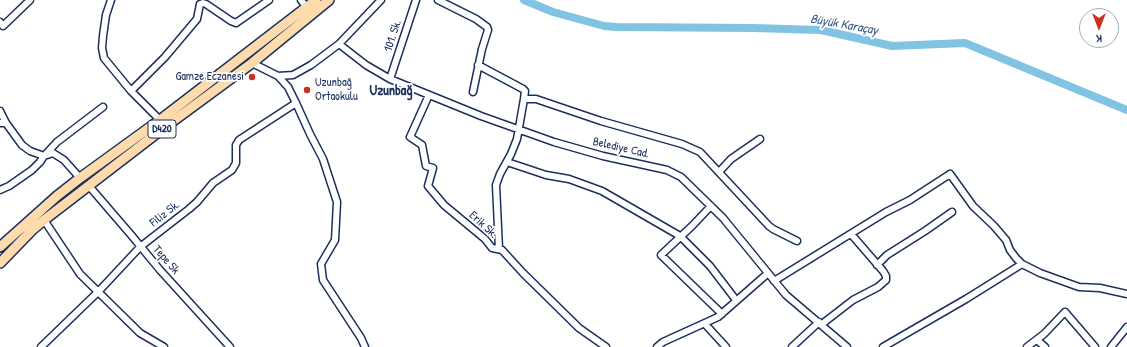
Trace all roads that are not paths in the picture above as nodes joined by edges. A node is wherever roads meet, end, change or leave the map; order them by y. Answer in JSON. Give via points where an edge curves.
{"nodes":[{"id":1,"x":30,"y":0,"type":"edge"},
{"id":2,"x":111,"y":0,"type":"edge"},
{"id":3,"x":270,"y":0,"type":"edge"},
{"id":4,"x":301,"y":0,"type":"edge"},
{"id":5,"x":316,"y":0,"type":"edge"},
{"id":6,"x":329,"y":0,"type":"edge"},
{"id":7,"x":416,"y":0,"type":"edge"},
{"id":8,"x":438,"y":0,"type":"edge"},
{"id":9,"x":377,"y":1,"type":"edge"},
{"id":10,"x":307,"y":8,"type":"junction"},
{"id":11,"x":0,"y":22,"type":"edge"},
{"id":12,"x":339,"y":44,"type":"junction"},
{"id":13,"x":252,"y":63,"type":"junction"},
{"id":14,"x":478,"y":65,"type":"junction"},
{"id":15,"x":278,"y":76,"type":"junction"},
{"id":16,"x":390,"y":79,"type":"junction"},
{"id":17,"x":131,"y":91,"type":"junction"},
{"id":18,"x":473,"y":92,"type":"dead end"},
{"id":19,"x":428,"y":96,"type":"junction"},
{"id":20,"x":524,"y":99,"type":"junction"},
{"id":21,"x":296,"y":103,"type":"junction"},
{"id":22,"x":103,"y":107,"type":"dead end"},
{"id":23,"x":0,"y":111,"type":"edge"},
{"id":24,"x":160,"y":120,"type":"junction"},
{"id":25,"x":3,"y":123,"type":"edge"},
{"id":26,"x":518,"y":130,"type":"junction"},
{"id":27,"x":760,"y":139,"type":"dead end"},
{"id":28,"x":44,"y":156,"type":"junction"},
{"id":29,"x":507,"y":162,"type":"junction"},
{"id":30,"x":719,"y":172,"type":"junction"},
{"id":31,"x":80,"y":178,"type":"junction"},
{"id":32,"x":89,"y":186,"type":"junction"},
{"id":33,"x":0,"y":190,"type":"edge"},
{"id":34,"x":711,"y":206,"type":"junction"},
{"id":35,"x":952,"y":212,"type":"dead end"},
{"id":36,"x":44,"y":220,"type":"junction"},
{"id":37,"x":850,"y":234,"type":"junction"},
{"id":38,"x":680,"y":236,"type":"junction"},
{"id":39,"x":796,"y":240,"type":"dead end"},
{"id":40,"x":0,"y":247,"type":"edge"},
{"id":41,"x":140,"y":247,"type":"junction"},
{"id":42,"x":499,"y":249,"type":"junction"},
{"id":43,"x":0,"y":263,"type":"edge"},
{"id":44,"x":1022,"y":264,"type":"junction"},
{"id":45,"x":877,"y":265,"type":"junction"},
{"id":46,"x":767,"y":274,"type":"junction"},
{"id":47,"x":774,"y":281,"type":"junction"},
{"id":48,"x":98,"y":291,"type":"junction"},
{"id":49,"x":1127,"y":294,"type":"edge"},
{"id":50,"x":736,"y":300,"type":"junction"},
{"id":51,"x":722,"y":314,"type":"junction"},
{"id":52,"x":820,"y":323,"type":"junction"},
{"id":53,"x":705,"y":324,"type":"junction"},
{"id":54,"x":1127,"y":326,"type":"edge"},
{"id":55,"x":1125,"y":333,"type":"edge"},
{"id":56,"x":1037,"y":340,"type":"junction"},
{"id":57,"x":44,"y":346,"type":"edge"},
{"id":58,"x":164,"y":347,"type":"edge"},
{"id":59,"x":230,"y":347,"type":"edge"},
{"id":60,"x":365,"y":347,"type":"edge"},
{"id":61,"x":606,"y":347,"type":"edge"},
{"id":62,"x":657,"y":347,"type":"edge"},
{"id":63,"x":726,"y":347,"type":"edge"},
{"id":64,"x":792,"y":347,"type":"edge"},
{"id":65,"x":847,"y":347,"type":"edge"},
{"id":66,"x":883,"y":347,"type":"edge"},
{"id":67,"x":1027,"y":347,"type":"edge"},
{"id":68,"x":1045,"y":347,"type":"edge"},
{"id":69,"x":1095,"y":347,"type":"edge"},
{"id":70,"x":1111,"y":347,"type":"edge"}],
"edges":[{"from":1,"to":11,"type":"street","via":[[3,26]]},
{"from":2,"to":17,"type":"street","via":[[103,36],[104,58]]},
{"from":3,"to":17,"type":"street","via":[[236,23],[206,4],[200,4],[197,19],[165,57]]},
{"from":4,"to":10,"type":"street"},
{"from":5,"to":10,"type":"highway"},
{"from":6,"to":13,"type":"highway","number":"D420"},
{"from":7,"to":16,"type":"street","name":"101. Sk."},
{"from":8,"to":14,"type":"street","via":[[487,27]]},
{"from":9,"to":12,"type":"street"},
{"from":10,"to":24,"type":"highway"},
{"from":12,"to":15,"type":"street","via":[[293,75]]},
{"from":12,"to":16,"type":"street","name":"Belediye Cad.","via":[[360,61]]},
{"from":13,"to":15,"type":"street"},
{"from":13,"to":32,"type":"highway","number":"D420"},
{"from":14,"to":18,"type":"street"},
{"from":14,"to":20,"type":"street","via":[[523,89]]},
{"from":15,"to":21,"type":"street","via":[[288,87]]},
{"from":16,"to":19,"type":"street","name":"Belediye Cad."},
{"from":17,"to":24,"type":"street"},
{"from":19,"to":26,"type":"street","name":"Belediye Cad."},
{"from":19,"to":42,"type":"street","name":"Erik Sk.","via":[[410,137],[422,145],[426,166],[433,168],[428,186],[444,205],[485,239],[492,248]]},
{"from":20,"to":26,"type":"street"},
{"from":20,"to":30,"type":"street","via":[[536,100],[682,144],[700,152]]},
{"from":21,"to":41,"type":"street","name":"Filiz Sk.","via":[[239,140],[236,145],[236,163],[232,170],[214,183],[189,209]]},
{"from":21,"to":60,"type":"street","via":[[323,159],[337,202],[335,240],[321,264],[323,280]]},
{"from":22,"to":28,"type":"street","via":[[57,142]]},
{"from":23,"to":25,"type":"street"},
{"from":24,"to":31,"type":"highway"},
{"from":25,"to":28,"type":"street","via":[[22,145]]},
{"from":26,"to":29,"type":"street"},
{"from":26,"to":34,"type":"street","name":"Belediye Cad.","via":[[603,156],[667,170],[681,177]]},
{"from":27,"to":30,"type":"street","via":[[731,158]]},
{"from":28,"to":31,"type":"street","via":[[53,153],[64,160]]},
{"from":28,"to":33,"type":"street","via":[[32,170]]},
{"from":29,"to":38,"type":"street","via":[[602,191]]},
{"from":29,"to":42,"type":"street","via":[[496,185]]},
{"from":30,"to":39,"type":"street","via":[[769,226]]},
{"from":31,"to":40,"type":"highway"},
{"from":32,"to":36,"type":"highway","number":"D420"},
{"from":32,"to":41,"type":"street","name":"Tepe Sk"},
{"from":34,"to":38,"type":"street"},
{"from":34,"to":46,"type":"street","name":"Belediye Cad."},
{"from":35,"to":45,"type":"street"},
{"from":36,"to":43,"type":"highway","number":"D420"},
{"from":36,"to":48,"type":"street","via":[[80,274]]},
{"from":37,"to":44,"type":"street","via":[[950,174],[973,206],[1006,240]]},
{"from":37,"to":45,"type":"street"},
{"from":37,"to":47,"type":"street"},
{"from":38,"to":50,"type":"street","via":[[710,266]]},
{"from":38,"to":51,"type":"street","via":[[661,255]]},
{"from":41,"to":48,"type":"street","name":"Filiz Sk."},
{"from":41,"to":59,"type":"street","name":"Tepe Sk"},
{"from":42,"to":61,"type":"street","name":"Erik Sk.","via":[[580,328]]},
{"from":44,"to":49,"type":"street","via":[[1079,287],[1105,288]]},
{"from":44,"to":66,"type":"street"},
{"from":45,"to":52,"type":"street","via":[[886,276],[886,280]]},
{"from":46,"to":47,"type":"street","name":"Belediye Cad."},
{"from":46,"to":50,"type":"street"},
{"from":47,"to":52,"type":"street","name":"Belediye Cad.","via":[[786,295]]},
{"from":48,"to":57,"type":"street","name":"Filiz Sk."},
{"from":48,"to":58,"type":"street","via":[[140,333]]},
{"from":50,"to":51,"type":"street"},
{"from":51,"to":53,"type":"street"},
{"from":52,"to":64,"type":"street"},
{"from":52,"to":65,"type":"street","name":"Belediye Cad."},
{"from":53,"to":62,"type":"street"},
{"from":53,"to":63,"type":"street"},
{"from":54,"to":55,"type":"street"},
{"from":55,"to":70,"type":"street"},
{"from":56,"to":67,"type":"street"},
{"from":56,"to":68,"type":"street"},
{"from":56,"to":69,"type":"street","via":[[1065,312]]}]}
